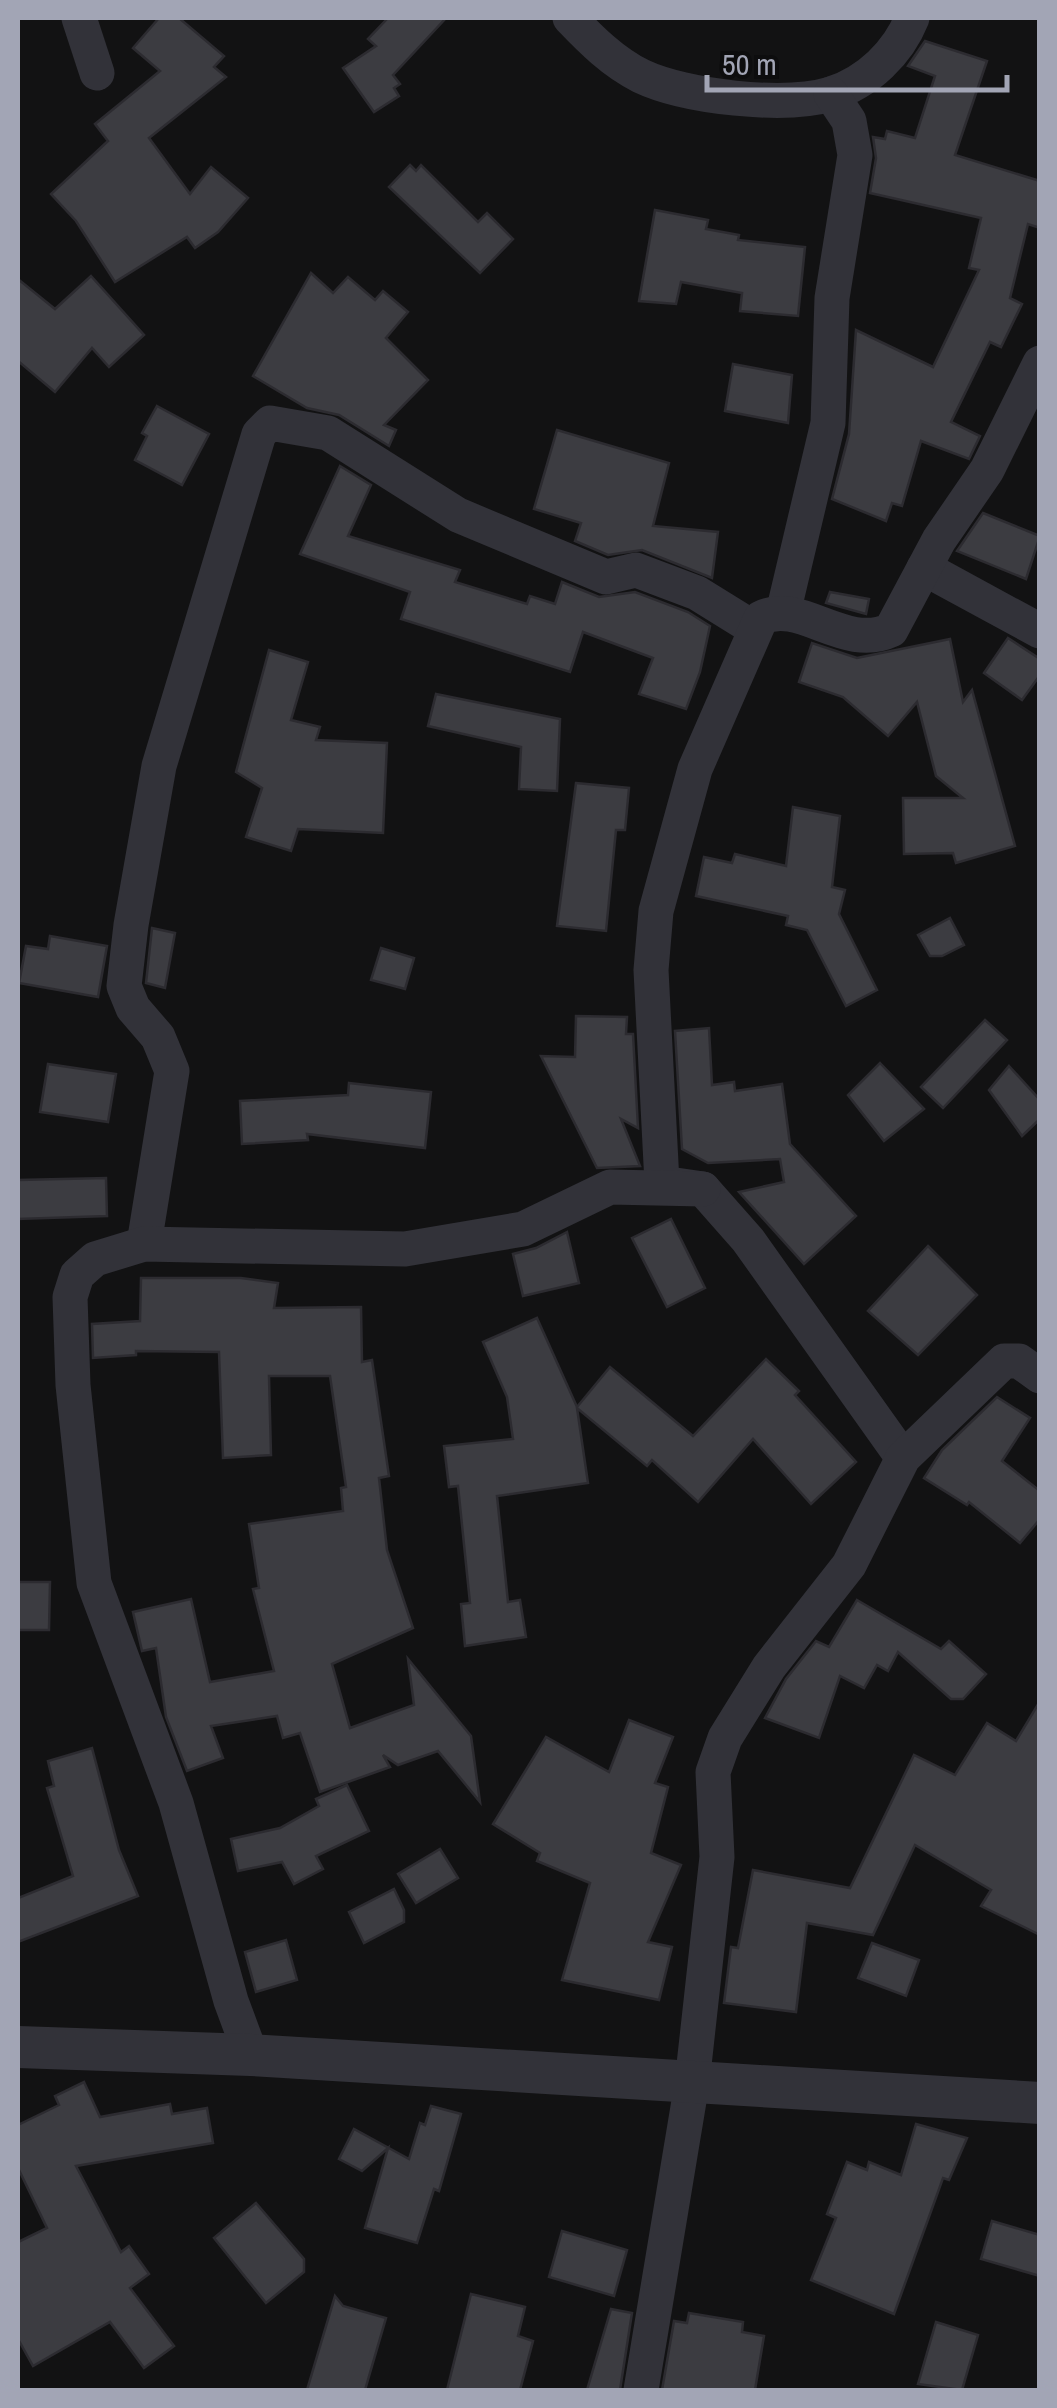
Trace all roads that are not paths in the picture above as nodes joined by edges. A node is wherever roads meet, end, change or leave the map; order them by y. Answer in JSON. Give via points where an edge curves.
{"nodes":[{"id":1,"x":80,"y":18,"type":"edge"},
{"id":2,"x":570,"y":18,"type":"edge"},
{"id":3,"x":912,"y":18,"type":"edge"},
{"id":4,"x":97,"y":73,"type":"dead end"},
{"id":5,"x":830,"y":94,"type":"junction"},
{"id":6,"x":1040,"y":363,"type":"edge"},
{"id":7,"x":924,"y":568,"type":"junction"},
{"id":8,"x":769,"y":621,"type":"junction"},
{"id":9,"x":1040,"y":632,"type":"edge"},
{"id":10,"x":703,"y":1189,"type":"junction"},
{"id":11,"x":144,"y":1244,"type":"junction"},
{"id":12,"x":1040,"y":1376,"type":"edge"},
{"id":13,"x":903,"y":1458,"type":"junction"},
{"id":14,"x":18,"y":2047,"type":"edge"},
{"id":15,"x":251,"y":2055,"type":"junction"},
{"id":16,"x":692,"y":2083,"type":"junction"},
{"id":17,"x":1040,"y":2103,"type":"edge"},
{"id":18,"x":641,"y":2390,"type":"edge"}],
"edges":[{"from":1,"to":4,"type":"street"},
{"from":2,"to":5,"type":"street","via":[[596,46],[642,76],[693,92],[772,99]]},
{"from":3,"to":5,"type":"street","via":[[879,68]]},
{"from":5,"to":8,"type":"street","via":[[849,122],[856,154],[835,268],[828,424]]},
{"from":6,"to":7,"type":"street","via":[[987,470]]},
{"from":7,"to":8,"type":"street","via":[[891,630],[876,637]]},
{"from":7,"to":9,"type":"street"},
{"from":8,"to":10,"type":"street","via":[[695,769],[656,911],[651,970],[662,1184]]},
{"from":8,"to":11,"type":"street","via":[[636,570],[606,577],[458,515],[328,433],[270,423],[259,434],[159,766],[131,925],[124,986],[172,1071]]},
{"from":10,"to":11,"type":"street","via":[[610,1188],[523,1229],[404,1249]]},
{"from":10,"to":13,"type":"street","via":[[748,1240]]},
{"from":11,"to":15,"type":"street","via":[[95,1260],[78,1276],[70,1297],[94,1583],[159,1754]]},
{"from":12,"to":13,"type":"street","via":[[1019,1361],[1004,1361]]},
{"from":13,"to":16,"type":"street","via":[[849,1565],[769,1668],[725,1738],[713,1772],[717,1857]]},
{"from":14,"to":15,"type":"street"},
{"from":15,"to":16,"type":"street"},
{"from":16,"to":17,"type":"street"},
{"from":16,"to":18,"type":"street"}]}
